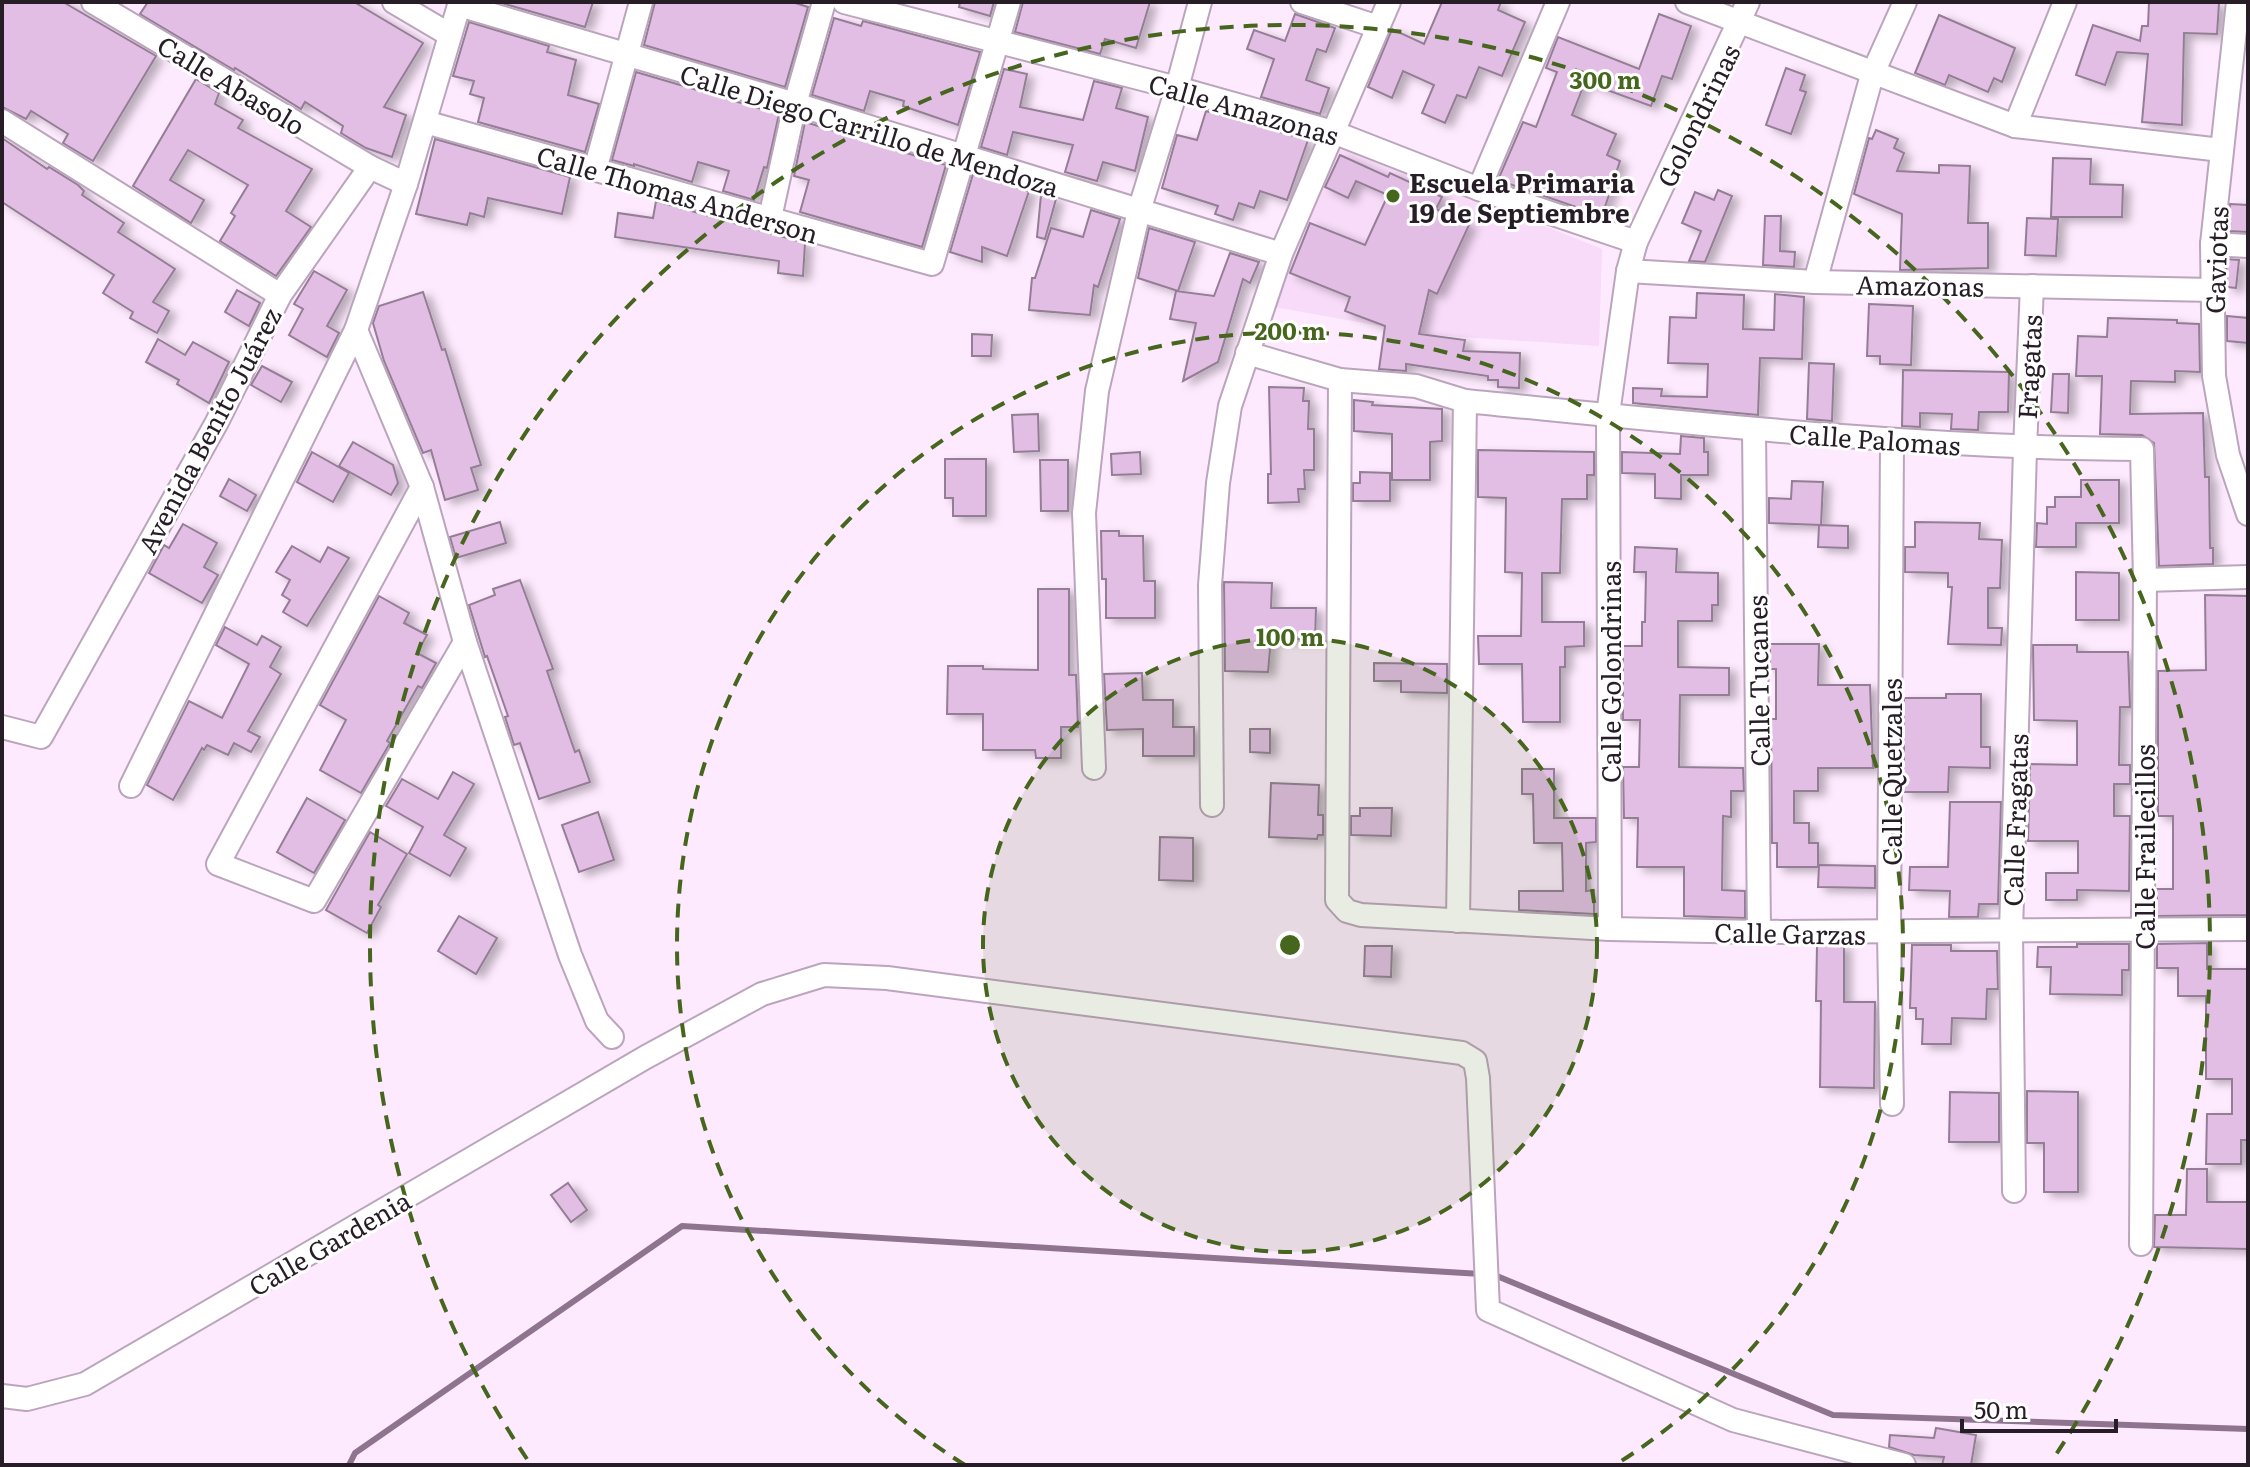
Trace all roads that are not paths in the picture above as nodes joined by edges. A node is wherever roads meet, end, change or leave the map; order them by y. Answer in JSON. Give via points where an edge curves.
{"nodes":[{"id":1,"x":93,"y":2,"type":"edge"},
{"id":2,"x":394,"y":2,"type":"edge"},
{"id":3,"x":641,"y":2,"type":"edge"},
{"id":4,"x":824,"y":2,"type":"edge"},
{"id":5,"x":844,"y":2,"type":"edge"},
{"id":6,"x":1009,"y":2,"type":"edge"},
{"id":7,"x":1200,"y":2,"type":"edge"},
{"id":8,"x":1302,"y":2,"type":"edge"},
{"id":9,"x":1389,"y":2,"type":"edge"},
{"id":10,"x":1558,"y":2,"type":"edge"},
{"id":11,"x":1687,"y":2,"type":"edge"},
{"id":12,"x":1748,"y":2,"type":"edge"},
{"id":13,"x":1905,"y":2,"type":"edge"},
{"id":14,"x":2065,"y":2,"type":"edge"},
{"id":15,"x":2238,"y":2,"type":"edge"},
{"id":16,"x":459,"y":4,"type":"edge"},
{"id":17,"x":1740,"y":24,"type":"junction"},
{"id":18,"x":1378,"y":27,"type":"junction"},
{"id":19,"x":450,"y":35,"type":"junction"},
{"id":20,"x":997,"y":41,"type":"junction"},
{"id":21,"x":627,"y":56,"type":"junction"},
{"id":22,"x":1872,"y":75,"type":"junction"},
{"id":23,"x":1177,"y":88,"type":"junction"},
{"id":24,"x":795,"y":104,"type":"junction"},
{"id":25,"x":2,"y":121,"type":"edge"},
{"id":26,"x":425,"y":122,"type":"junction"},
{"id":27,"x":2015,"y":126,"type":"junction"},
{"id":28,"x":1333,"y":132,"type":"junction"},
{"id":29,"x":2221,"y":150,"type":"junction"},
{"id":30,"x":964,"y":158,"type":"junction"},
{"id":31,"x":370,"y":167,"type":"junction"},
{"id":32,"x":595,"y":170,"type":"junction"},
{"id":33,"x":406,"y":184,"type":"junction"},
{"id":34,"x":1479,"y":189,"type":"junction"},
{"id":35,"x":1139,"y":211,"type":"junction"},
{"id":36,"x":770,"y":218,"type":"junction"},
{"id":37,"x":1636,"y":242,"type":"junction"},
{"id":38,"x":2212,"y":244,"type":"junction"},
{"id":39,"x":2248,"y":246,"type":"edge"},
{"id":40,"x":1281,"y":254,"type":"junction"},
{"id":41,"x":1628,"y":271,"type":"junction"},
{"id":42,"x":1815,"y":282,"type":"junction"},
{"id":43,"x":2032,"y":286,"type":"junction"},
{"id":44,"x":2213,"y":290,"type":"junction"},
{"id":45,"x":280,"y":295,"type":"junction"},
{"id":46,"x":356,"y":330,"type":"junction"},
{"id":47,"x":1247,"y":353,"type":"junction"},
{"id":48,"x":1340,"y":380,"type":"junction"},
{"id":49,"x":1465,"y":401,"type":"junction"},
{"id":50,"x":1608,"y":414,"type":"junction"},
{"id":51,"x":1754,"y":429,"type":"junction"},
{"id":52,"x":1892,"y":441,"type":"junction"},
{"id":53,"x":2025,"y":449,"type":"junction"},
{"id":54,"x":2142,"y":449,"type":"joint"},
{"id":55,"x":422,"y":487,"type":"junction"},
{"id":56,"x":2248,"y":514,"type":"edge"},
{"id":57,"x":2248,"y":577,"type":"edge"},
{"id":58,"x":2145,"y":580,"type":"junction"},
{"id":59,"x":465,"y":642,"type":"junction"},
{"id":60,"x":2,"y":727,"type":"edge"},
{"id":61,"x":1094,"y":768,"type":"dead end"},
{"id":62,"x":131,"y":786,"type":"dead end"},
{"id":63,"x":1212,"y":805,"type":"dead end"},
{"id":64,"x":1458,"y":921,"type":"junction"},
{"id":65,"x":1610,"y":929,"type":"junction"},
{"id":66,"x":2248,"y":929,"type":"edge"},
{"id":67,"x":2142,"y":930,"type":"junction"},
{"id":68,"x":1759,"y":932,"type":"junction"},
{"id":69,"x":2011,"y":932,"type":"junction"},
{"id":70,"x":1889,"y":933,"type":"junction"},
{"id":71,"x":612,"y":1037,"type":"dead end"},
{"id":72,"x":1892,"y":1104,"type":"dead end"},
{"id":73,"x":2014,"y":1191,"type":"dead end"},
{"id":74,"x":2141,"y":1244,"type":"dead end"},
{"id":75,"x":2,"y":1396,"type":"edge"},
{"id":76,"x":1904,"y":1465,"type":"edge"}],
"edges":[{"from":1,"to":31,"type":"street","name":"Calle Abasolo"},
{"from":2,"to":19,"type":"street"},
{"from":3,"to":21,"type":"street"},
{"from":4,"to":24,"type":"street"},
{"from":5,"to":20,"type":"street","name":"Calle Amazonas"},
{"from":6,"to":20,"type":"street"},
{"from":7,"to":23,"type":"street"},
{"from":8,"to":18,"type":"street"},
{"from":9,"to":18,"type":"street"},
{"from":10,"to":34,"type":"street"},
{"from":11,"to":17,"type":"street"},
{"from":12,"to":17,"type":"street","name":"Golondrinas"},
{"from":13,"to":22,"type":"street"},
{"from":14,"to":27,"type":"street"},
{"from":15,"to":29,"type":"street","name":"Gaviotas"},
{"from":16,"to":19,"type":"street"},
{"from":16,"to":21,"type":"street","name":"Calle Diego Carrillo de Mendoza"},
{"from":17,"to":22,"type":"street"},
{"from":17,"to":37,"type":"street","name":"Golondrinas"},
{"from":18,"to":28,"type":"street"},
{"from":19,"to":26,"type":"street"},
{"from":20,"to":23,"type":"street","name":"Calle Amazonas"},
{"from":20,"to":30,"type":"street"},
{"from":21,"to":24,"type":"street","name":"Calle Diego Carrillo de Mendoza"},
{"from":21,"to":32,"type":"street"},
{"from":22,"to":27,"type":"street"},
{"from":22,"to":42,"type":"street"},
{"from":23,"to":28,"type":"street","name":"Calle Amazonas"},
{"from":23,"to":35,"type":"street"},
{"from":24,"to":30,"type":"street","name":"Calle Diego Carrillo de Mendoza"},
{"from":24,"to":36,"type":"street"},
{"from":25,"to":45,"type":"street"},
{"from":26,"to":32,"type":"street","name":"Calle Thomas Anderson"},
{"from":26,"to":33,"type":"street"},
{"from":27,"to":29,"type":"street"},
{"from":28,"to":34,"type":"street","name":"Calle Amazonas"},
{"from":28,"to":40,"type":"street"},
{"from":29,"to":38,"type":"street","name":"Gaviotas"},
{"from":30,"to":35,"type":"street","name":"Calle Diego Carrillo de Mendoza"},
{"from":30,"to":36,"type":"street","name":"Calle Thomas Anderson","via":[[932,264]]},
{"from":31,"to":33,"type":"street"},
{"from":31,"to":45,"type":"street","name":"Avenida Benito Juárez"},
{"from":32,"to":36,"type":"street","name":"Calle Thomas Anderson"},
{"from":33,"to":46,"type":"street"},
{"from":34,"to":37,"type":"street","name":"Calle Amazonas"},
{"from":35,"to":40,"type":"street","name":"Calle Diego Carrillo de Mendoza"},
{"from":35,"to":61,"type":"street","via":[[1097,391],[1084,513]]},
{"from":37,"to":41,"type":"street","name":"Golondrinas"},
{"from":38,"to":39,"type":"street"},
{"from":38,"to":44,"type":"street","name":"Gaviotas"},
{"from":40,"to":47,"type":"street"},
{"from":41,"to":42,"type":"street","name":"Amazonas"},
{"from":41,"to":50,"type":"street","name":"Golondrinas"},
{"from":42,"to":43,"type":"street","name":"Amazonas"},
{"from":43,"to":44,"type":"street","name":"Amazonas"},
{"from":43,"to":53,"type":"street","name":"Fragatas"},
{"from":44,"to":56,"type":"street","name":"Gaviotas","via":[[2219,414]]},
{"from":45,"to":60,"type":"street","name":"Avenida Benito Juárez","via":[[217,422],[41,737]]},
{"from":46,"to":55,"type":"street"},
{"from":46,"to":62,"type":"street"},
{"from":47,"to":48,"type":"street","name":"Calle Palomas"},
{"from":47,"to":63,"type":"street","via":[[1225,437],[1210,585]]},
{"from":48,"to":49,"type":"street","name":"Calle Palomas","via":[[1416,386]]},
{"from":48,"to":64,"type":"street","name":"Calle Garzas","via":[[1337,900],[1347,911],[1361,915]]},
{"from":49,"to":50,"type":"street","name":"Calle Palomas"},
{"from":49,"to":64,"type":"street"},
{"from":50,"to":51,"type":"street","name":"Calle Palomas"},
{"from":50,"to":65,"type":"street","name":"Calle Golondrinas"},
{"from":51,"to":52,"type":"street","name":"Calle Palomas"},
{"from":51,"to":68,"type":"street","name":"Calle Tucanes"},
{"from":52,"to":53,"type":"street","name":"Calle Palomas"},
{"from":52,"to":70,"type":"street","name":"Calle Quetzales"},
{"from":53,"to":54,"type":"street","name":"Calle Palomas"},
{"from":53,"to":69,"type":"street","name":"Calle Fragatas"},
{"from":54,"to":58,"type":"street","name":"Calle Frailecillos"},
{"from":55,"to":59,"type":"street"},
{"from":55,"to":59,"type":"street","via":[[218,864],[314,901]]},
{"from":57,"to":58,"type":"street"},
{"from":58,"to":67,"type":"street","name":"Calle Frailecillos"},
{"from":59,"to":71,"type":"street","via":[[570,955],[597,1021]]},
{"from":64,"to":65,"type":"street","name":"Calle Garzas"},
{"from":65,"to":68,"type":"street","name":"Calle Garzas"},
{"from":66,"to":67,"type":"street","name":"Calle Garzas"},
{"from":67,"to":69,"type":"street","name":"Calle Garzas"},
{"from":67,"to":74,"type":"street","name":"Calle Frailecillos"},
{"from":68,"to":70,"type":"street","name":"Calle Garzas"},
{"from":69,"to":70,"type":"street","name":"Calle Garzas"},
{"from":69,"to":73,"type":"street","name":"Calle Fragatas"},
{"from":70,"to":72,"type":"street","name":"Calle Quetzales"},
{"from":75,"to":76,"type":"street","name":"Calle Gardenia","via":[[27,1399],[85,1384],[646,1057],[762,994],[824,975],[887,978],[1462,1053],[1475,1061],[1478,1078],[1488,1310],[1733,1420]]}]}
